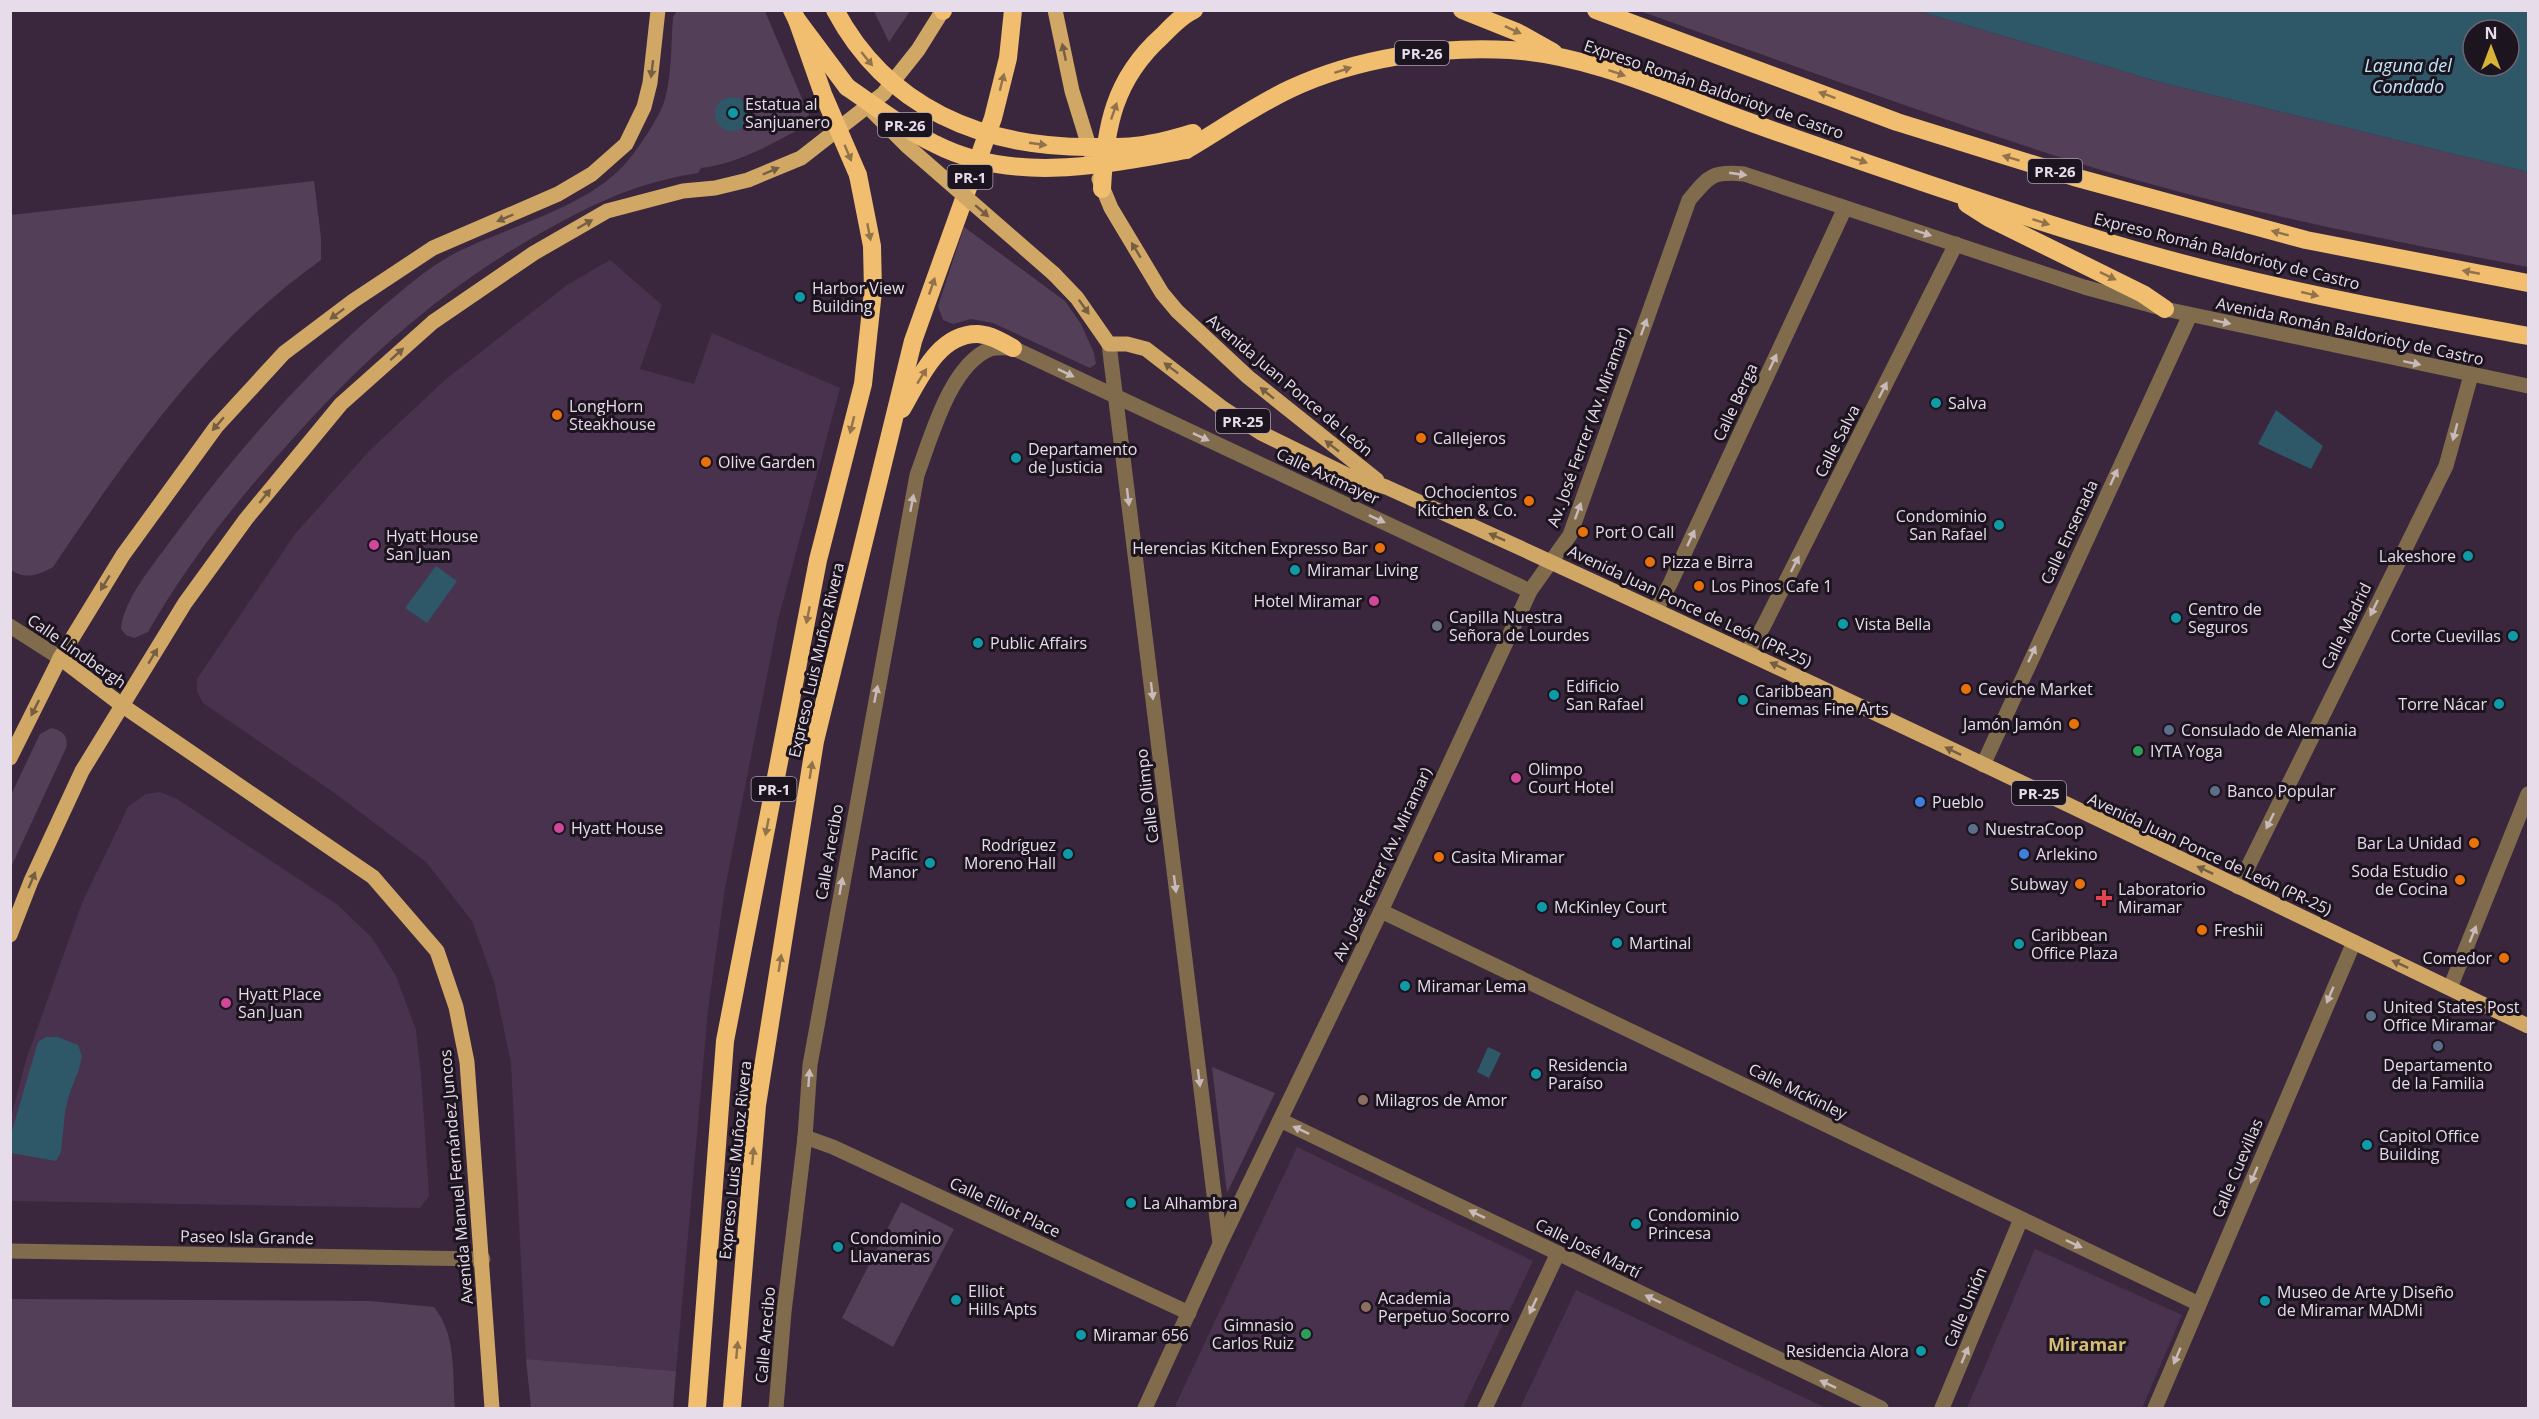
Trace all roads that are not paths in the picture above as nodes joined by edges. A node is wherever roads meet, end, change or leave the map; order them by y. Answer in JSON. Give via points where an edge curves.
{"nodes":[{"id":1,"x":658,"y":10,"type":"edge"},
{"id":2,"x":835,"y":10,"type":"edge"},
{"id":3,"x":1013,"y":10,"type":"edge"},
{"id":4,"x":1055,"y":10,"type":"edge"},
{"id":5,"x":1194,"y":10,"type":"edge"},
{"id":6,"x":1462,"y":10,"type":"edge"},
{"id":7,"x":1596,"y":10,"type":"edge"},
{"id":8,"x":943,"y":11,"type":"edge"},
{"id":9,"x":794,"y":15,"type":"edge"},
{"id":10,"x":1560,"y":57,"type":"junction"},
{"id":11,"x":847,"y":87,"type":"junction"},
{"id":12,"x":1189,"y":142,"type":"junction"},
{"id":13,"x":1102,"y":189,"type":"junction"},
{"id":14,"x":1946,"y":190,"type":"junction"},
{"id":15,"x":1845,"y":208,"type":"junction"},
{"id":16,"x":1956,"y":244,"type":"junction"},
{"id":17,"x":2529,"y":283,"type":"edge"},
{"id":18,"x":2164,"y":309,"type":"junction"},
{"id":19,"x":2190,"y":315,"type":"junction"},
{"id":20,"x":2529,"y":336,"type":"edge"},
{"id":21,"x":1109,"y":344,"type":"junction"},
{"id":22,"x":1013,"y":348,"type":"junction"},
{"id":23,"x":2471,"y":375,"type":"junction"},
{"id":24,"x":2529,"y":386,"type":"edge"},
{"id":25,"x":1116,"y":397,"type":"junction"},
{"id":26,"x":892,"y":426,"type":"junction"},
{"id":27,"x":1386,"y":487,"type":"junction"},
{"id":28,"x":1550,"y":561,"type":"junction"},
{"id":29,"x":1530,"y":591,"type":"junction"},
{"id":30,"x":1656,"y":610,"type":"junction"},
{"id":31,"x":10,"y":626,"type":"edge"},
{"id":32,"x":1748,"y":652,"type":"junction"},
{"id":33,"x":60,"y":658,"type":"junction"},
{"id":34,"x":123,"y":706,"type":"junction"},
{"id":35,"x":10,"y":758,"type":"edge"},
{"id":36,"x":1983,"y":765,"type":"junction"},
{"id":37,"x":2529,"y":794,"type":"edge"},
{"id":38,"x":2238,"y":886,"type":"junction"},
{"id":39,"x":1380,"y":911,"type":"junction"},
{"id":40,"x":10,"y":935,"type":"edge"},
{"id":41,"x":2354,"y":942,"type":"junction"},
{"id":42,"x":2450,"y":988,"type":"junction"},
{"id":43,"x":2529,"y":1026,"type":"edge"},
{"id":44,"x":1280,"y":1120,"type":"junction"},
{"id":45,"x":805,"y":1137,"type":"junction"},
{"id":46,"x":2021,"y":1219,"type":"junction"},
{"id":47,"x":1220,"y":1244,"type":"junction"},
{"id":48,"x":10,"y":1251,"type":"edge"},
{"id":49,"x":1558,"y":1253,"type":"junction"},
{"id":50,"x":483,"y":1259,"type":"junction"},
{"id":51,"x":2199,"y":1304,"type":"junction"},
{"id":52,"x":1190,"y":1313,"type":"junction"},
{"id":53,"x":492,"y":1408,"type":"edge"},
{"id":54,"x":697,"y":1408,"type":"edge"},
{"id":55,"x":732,"y":1408,"type":"edge"},
{"id":56,"x":776,"y":1408,"type":"edge"},
{"id":57,"x":1145,"y":1408,"type":"edge"},
{"id":58,"x":1485,"y":1408,"type":"edge"},
{"id":59,"x":1881,"y":1408,"type":"edge"},
{"id":60,"x":1942,"y":1408,"type":"edge"},
{"id":61,"x":2155,"y":1408,"type":"edge"}],
"edges":[{"from":1,"to":33,"type":"main road","one_way":true,"via":[[644,107],[626,144],[592,174],[558,194],[433,248],[285,353],[209,435],[123,555]]},
{"from":2,"to":12,"type":"highway","one_way":true,"bridge":true,"via":[[846,32],[871,64],[901,92],[928,110],[971,127],[1013,140],[1059,147]]},
{"from":26,"to":3,"type":"highway","name":"Expreso Luis Muñoz Rivera","number":"PR-1","one_way":true,"via":[[912,341],[993,118],[1008,58]]},
{"from":13,"to":4,"type":"main road","name":"Avenida Juan Ponce de León","number":"PR-25","one_way":true,"via":[[1072,91]]},
{"from":13,"to":5,"type":"highway","one_way":true,"via":[[1112,112],[1130,70],[1147,49]]},
{"from":6,"to":10,"type":"highway","one_way":true,"via":[[1517,32]]},
{"from":17,"to":7,"type":"highway","name":"Expreso Román Baldorioty de Castro","number":"PR-26","one_way":true,"via":[[2306,240],[2074,177],[1898,122]]},
{"from":34,"to":8,"type":"main road","one_way":true,"via":[[185,603],[246,519],[341,404],[433,322],[534,254],[607,211],[683,191],[748,180],[801,158],[884,94]]},
{"from":9,"to":11,"type":"highway","number":"PR-26","bridge":true},
{"from":9,"to":54,"type":"highway","name":"Expreso Luis Muñoz Rivera","number":"PR-1","one_way":true,"bridge":true,"via":[[858,175],[872,246],[873,291],[863,384],[818,560],[725,1041]]},
{"from":12,"to":10,"type":"highway","name":"Expreso Román Baldorioty de Castro","number":"PR-26","one_way":true,"via":[[1288,90],[1361,64],[1453,51],[1509,50]]},
{"from":10,"to":14,"type":"highway","name":"Expreso Román Baldorioty de Castro","number":"PR-26","one_way":true,"via":[[1623,75]]},
{"from":11,"to":12,"type":"highway","number":"PR-26","bridge":true,"via":[[933,144],[966,158],[1012,167],[1119,162]]},
{"from":11,"to":21,"type":"main road","one_way":true,"bridge":true,"via":[[906,146],[1054,274],[1077,298]]},
{"from":27,"to":13,"type":"main road","name":"Avenida Juan Ponce de León","number":"PR-25","one_way":true,"via":[[1259,387],[1195,330],[1162,293]]},
{"from":14,"to":18,"type":"highway","one_way":true,"via":[[1989,218],[2144,294]]},
{"from":14,"to":20,"type":"highway","name":"Expreso Román Baldorioty de Castro","number":"PR-26","one_way":true,"via":[[2079,234],[2221,273],[2361,305]]},
{"from":15,"to":16,"type":"street","name":"Av. José Ferrer (Av. Miramar)","one_way":true},
{"from":28,"to":15,"type":"street","name":"Av. José Ferrer (Av. Miramar)","one_way":true,"via":[[1570,535],[1689,200],[1706,180],[1722,172],[1744,174]]},
{"from":30,"to":15,"type":"street","name":"Calle Berga","one_way":true},
{"from":16,"to":18,"type":"street","name":"Av. José Ferrer (Av. Miramar)"},
{"from":32,"to":16,"type":"street","name":"Calle Salva","one_way":true},
{"from":18,"to":19,"type":"street","name":"Avenida Román Baldorioty de Castro"},
{"from":19,"to":23,"type":"street","name":"Avenida Román Baldorioty de Castro","one_way":true},
{"from":36,"to":19,"type":"street","name":"Calle Ensenada","one_way":true},
{"from":21,"to":25,"type":"street","name":"Calle Olimpo"},
{"from":27,"to":21,"type":"main road","number":"PR-25","one_way":true,"via":[[1347,475],[1261,433],[1146,349]]},
{"from":22,"to":25,"type":"street","name":"Calle Axtmayer","one_way":true},
{"from":26,"to":22,"type":"highway","one_way":true,"via":[[940,350],[959,338],[979,334]]},
{"from":45,"to":22,"type":"street","name":"Calle Arecibo","one_way":true,"via":[[812,1053],[917,475],[944,404],[961,375],[976,358],[991,349]]},
{"from":23,"to":24,"type":"street","name":"Avenida Román Baldorioty de Castro"},
{"from":23,"to":38,"type":"street","name":"Calle Madrid","one_way":true,"via":[[2446,466]]},
{"from":25,"to":29,"type":"street","name":"Calle Axtmayer","one_way":true},
{"from":25,"to":47,"type":"street","name":"Calle Olimpo","one_way":true},
{"from":55,"to":26,"type":"highway","name":"Expreso Luis Muñoz Rivera","number":"PR-1","one_way":true,"via":[[757,1105],[813,753]]},
{"from":28,"to":27,"type":"main road","name":"Avenida Juan Ponce de León (PR-25)","number":"PR-25","one_way":true},
{"from":28,"to":29,"type":"street","name":"Av. José Ferrer (Av. Miramar)"},
{"from":28,"to":30,"type":"main road","name":"Avenida Juan Ponce de León (PR-25)","number":"PR-25"},
{"from":29,"to":39,"type":"street","name":"Av. José Ferrer (Av. Miramar)"},
{"from":30,"to":32,"type":"main road","name":"Avenida Juan Ponce de León (PR-25)","number":"PR-25"},
{"from":31,"to":33,"type":"street","name":"Calle Lindbergh"},
{"from":36,"to":32,"type":"main road","name":"Avenida Juan Ponce de León (PR-25)","number":"PR-25","one_way":true},
{"from":33,"to":34,"type":"main road","name":"Calle Lindbergh"},
{"from":33,"to":35,"type":"main road","one_way":true},
{"from":40,"to":34,"type":"main road","one_way":true,"via":[[82,771]]},
{"from":34,"to":50,"type":"main road","name":"Avenida Manuel Fernández Juncos","via":[[373,877],[437,951],[456,1007],[467,1062]]},
{"from":38,"to":36,"type":"main road","name":"Avenida Juan Ponce de León (PR-25)","number":"PR-25","one_way":true},
{"from":42,"to":37,"type":"street","one_way":true},
{"from":38,"to":41,"type":"main road","name":"Avenida Juan Ponce de León (PR-25)","number":"PR-25"},
{"from":39,"to":44,"type":"street","name":"Av. José Ferrer (Av. Miramar)"},
{"from":39,"to":46,"type":"street","name":"Calle McKinley"},
{"from":42,"to":41,"type":"main road","name":"Avenida Juan Ponce de León (PR-25)","number":"PR-25","one_way":true},
{"from":41,"to":51,"type":"street","name":"Calle Cuevillas","one_way":true},
{"from":42,"to":43,"type":"main road","name":"Avenida Juan Ponce de León (PR-25)","number":"PR-25"},
{"from":44,"to":47,"type":"street","name":"Av. José Ferrer (Av. Miramar)"},
{"from":49,"to":44,"type":"street","name":"Calle José Martí","one_way":true},
{"from":45,"to":52,"type":"street","name":"Calle Elliot Place"},
{"from":45,"to":56,"type":"street","name":"Calle Arecibo"},
{"from":46,"to":51,"type":"street","name":"Calle McKinley","one_way":true},
{"from":60,"to":46,"type":"street","name":"Calle Unión","one_way":true},
{"from":47,"to":52,"type":"street","name":"Av. José Ferrer (Av. Miramar)"},
{"from":48,"to":50,"type":"street","name":"Paseo Isla Grande"},
{"from":49,"to":58,"type":"street","one_way":true},
{"from":59,"to":49,"type":"street","name":"Calle José Martí","one_way":true},
{"from":50,"to":53,"type":"main road","name":"Avenida Manuel Fernández Juncos"},
{"from":51,"to":61,"type":"street","name":"Calle Cuevillas","one_way":true},
{"from":52,"to":57,"type":"street","name":"Av. José Ferrer (Av. Miramar)"}]}
